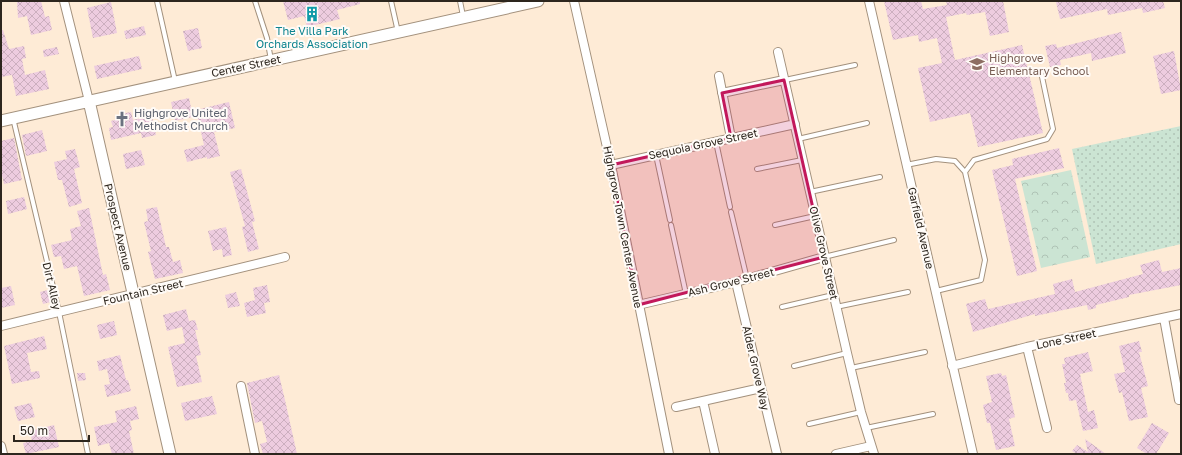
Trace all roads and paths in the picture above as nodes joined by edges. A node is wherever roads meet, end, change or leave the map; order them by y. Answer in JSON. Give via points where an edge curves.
{"nodes":[{"id":1,"x":64,"y":1,"type":"edge"},
{"id":2,"x":157,"y":1,"type":"edge"},
{"id":3,"x":255,"y":1,"type":"edge"},
{"id":4,"x":391,"y":1,"type":"edge"},
{"id":5,"x":460,"y":1,"type":"edge"},
{"id":6,"x":538,"y":1,"type":"edge"},
{"id":7,"x":574,"y":1,"type":"edge"},
{"id":8,"x":869,"y":1,"type":"edge"},
{"id":9,"x":464,"y":18,"type":"junction"},
{"id":10,"x":398,"y":32,"type":"junction"},
{"id":11,"x":778,"y":52,"type":"dead end"},
{"id":12,"x":271,"y":60,"type":"junction"},
{"id":13,"x":855,"y":66,"type":"dead end"},
{"id":14,"x":1041,"y":72,"type":"dead end"},
{"id":15,"x":719,"y":76,"type":"dead end"},
{"id":16,"x":784,"y":80,"type":"junction"},
{"id":17,"x":175,"y":82,"type":"junction"},
{"id":18,"x":722,"y":93,"type":"junction"},
{"id":19,"x":89,"y":100,"type":"junction"},
{"id":20,"x":13,"y":118,"type":"junction"},
{"id":21,"x":1,"y":121,"type":"edge"},
{"id":22,"x":867,"y":123,"type":"dead end"},
{"id":23,"x":795,"y":124,"type":"junction"},
{"id":24,"x":731,"y":138,"type":"junction"},
{"id":25,"x":798,"y":139,"type":"junction"},
{"id":26,"x":716,"y":142,"type":"junction"},
{"id":27,"x":656,"y":155,"type":"junction"},
{"id":28,"x":803,"y":160,"type":"junction"},
{"id":29,"x":611,"y":165,"type":"junction"},
{"id":30,"x":906,"y":165,"type":"junction"},
{"id":31,"x":757,"y":169,"type":"dead end"},
{"id":32,"x":965,"y":172,"type":"junction"},
{"id":33,"x":880,"y":177,"type":"dead end"},
{"id":34,"x":810,"y":192,"type":"junction"},
{"id":35,"x":815,"y":216,"type":"junction"},
{"id":36,"x":670,"y":220,"type":"dead end"},
{"id":37,"x":774,"y":225,"type":"dead end"},
{"id":38,"x":671,"y":226,"type":"dead end"},
{"id":39,"x":894,"y":240,"type":"dead end"},
{"id":40,"x":824,"y":257,"type":"junction"},
{"id":41,"x":285,"y":258,"type":"dead end"},
{"id":42,"x":747,"y":279,"type":"junction"},
{"id":43,"x":736,"y":282,"type":"junction"},
{"id":44,"x":936,"y":291,"type":"junction"},
{"id":45,"x":908,"y":292,"type":"dead end"},
{"id":46,"x":133,"y":294,"type":"junction"},
{"id":47,"x":686,"y":294,"type":"junction"},
{"id":48,"x":833,"y":296,"type":"junction"},
{"id":49,"x":638,"y":305,"type":"junction"},
{"id":50,"x":782,"y":307,"type":"dead end"},
{"id":51,"x":836,"y":307,"type":"junction"},
{"id":52,"x":59,"y":312,"type":"junction"},
{"id":53,"x":1181,"y":314,"type":"edge"},
{"id":54,"x":1164,"y":318,"type":"junction"},
{"id":55,"x":1,"y":326,"type":"edge"},
{"id":56,"x":1027,"y":347,"type":"junction"},
{"id":57,"x":925,"y":352,"type":"dead end"},
{"id":58,"x":847,"y":353,"type":"junction"},
{"id":59,"x":794,"y":366,"type":"dead end"},
{"id":60,"x":952,"y":366,"type":"junction"},
{"id":61,"x":850,"y":368,"type":"junction"},
{"id":62,"x":241,"y":386,"type":"dead end"},
{"id":63,"x":760,"y":388,"type":"junction"},
{"id":64,"x":1179,"y":400,"type":"dead end"},
{"id":65,"x":703,"y":401,"type":"junction"},
{"id":66,"x":676,"y":407,"type":"dead end"},
{"id":67,"x":861,"y":412,"type":"junction"},
{"id":68,"x":933,"y":414,"type":"dead end"},
{"id":69,"x":809,"y":424,"type":"dead end"},
{"id":70,"x":866,"y":428,"type":"junction"},
{"id":71,"x":1047,"y":428,"type":"dead end"},
{"id":72,"x":1,"y":446,"type":"edge"},
{"id":73,"x":872,"y":450,"type":"edge"},
{"id":74,"x":3,"y":454,"type":"edge"},
{"id":75,"x":88,"y":454,"type":"edge"},
{"id":76,"x":170,"y":454,"type":"edge"},
{"id":77,"x":255,"y":454,"type":"edge"},
{"id":78,"x":669,"y":454,"type":"edge"},
{"id":79,"x":715,"y":454,"type":"edge"},
{"id":80,"x":777,"y":454,"type":"edge"},
{"id":81,"x":836,"y":454,"type":"edge"},
{"id":82,"x":973,"y":454,"type":"edge"}],
"edges":[{"from":1,"to":19,"type":"street","name":"Prospect Avenue"},
{"from":2,"to":17,"type":"lane"},
{"from":3,"to":12,"type":"lane"},
{"from":4,"to":10,"type":"lane"},
{"from":5,"to":9,"type":"lane"},
{"from":6,"to":9,"type":"main road","name":"Center Street"},
{"from":7,"to":29,"type":"street","name":"Highgrove Town Center Avenue"},
{"from":8,"to":30,"type":"street","name":"Garfield Avenue"},
{"from":9,"to":10,"type":"main road","name":"Center Street"},
{"from":10,"to":12,"type":"main road","name":"Center Street"},
{"from":11,"to":16,"type":"street","name":"Olive Grove Street"},
{"from":12,"to":17,"type":"main road","name":"Center Street"},
{"from":13,"to":16,"type":"lane"},
{"from":14,"to":32,"type":"lane","via":[[1053,129],[1047,139],[974,160]]},
{"from":15,"to":18,"type":"street"},
{"from":16,"to":18,"type":"street"},
{"from":16,"to":23,"type":"street","name":"Olive Grove Street"},
{"from":17,"to":19,"type":"main road","name":"Center Street"},
{"from":18,"to":24,"type":"street"},
{"from":19,"to":20,"type":"main road","name":"Center Street"},
{"from":19,"to":46,"type":"main road","name":"Prospect Avenue"},
{"from":20,"to":21,"type":"main road","name":"Center Street"},
{"from":20,"to":52,"type":"lane","name":"Dirt Alley"},
{"from":22,"to":25,"type":"lane"},
{"from":23,"to":24,"type":"street","name":"Sequoia Grove Street"},
{"from":23,"to":25,"type":"street","name":"Olive Grove Street"},
{"from":24,"to":26,"type":"street","name":"Sequoia Grove Street"},
{"from":25,"to":28,"type":"street","name":"Olive Grove Street"},
{"from":26,"to":27,"type":"street","name":"Sequoia Grove Street"},
{"from":26,"to":42,"type":"lane"},
{"from":27,"to":29,"type":"street","name":"Sequoia Grove Street"},
{"from":27,"to":36,"type":"lane"},
{"from":28,"to":31,"type":"lane"},
{"from":28,"to":34,"type":"street","name":"Olive Grove Street"},
{"from":29,"to":49,"type":"street","name":"Highgrove Town Center Avenue"},
{"from":30,"to":32,"type":"lane","via":[[936,159],[955,161]]},
{"from":30,"to":44,"type":"street","name":"Garfield Avenue"},
{"from":32,"to":44,"type":"lane","via":[[985,260],[981,280]]},
{"from":33,"to":34,"type":"lane"},
{"from":34,"to":35,"type":"street","name":"Olive Grove Street"},
{"from":35,"to":37,"type":"lane"},
{"from":35,"to":40,"type":"street","name":"Olive Grove Street"},
{"from":38,"to":47,"type":"lane"},
{"from":39,"to":40,"type":"lane"},
{"from":40,"to":42,"type":"street","name":"Ash Grove Street"},
{"from":40,"to":48,"type":"street","name":"Olive Grove Street"},
{"from":41,"to":46,"type":"street","name":"Fountain Street"},
{"from":42,"to":43,"type":"street","name":"Ash Grove Street"},
{"from":43,"to":47,"type":"street","name":"Ash Grove Street"},
{"from":43,"to":63,"type":"street","name":"Alder Grove Way"},
{"from":44,"to":60,"type":"street","name":"Garfield Avenue"},
{"from":45,"to":51,"type":"lane"},
{"from":46,"to":52,"type":"street","name":"Fountain Street"},
{"from":46,"to":76,"type":"main road","name":"Prospect Avenue"},
{"from":47,"to":49,"type":"street","name":"Ash Grove Street"},
{"from":48,"to":50,"type":"lane"},
{"from":48,"to":51,"type":"street","name":"Olive Grove Street"},
{"from":49,"to":78,"type":"street","name":"Highgrove Town Center Avenue"},
{"from":51,"to":58,"type":"street","name":"Olive Grove Street"},
{"from":52,"to":55,"type":"street","name":"Fountain Street"},
{"from":52,"to":75,"type":"lane","name":"Dirt Alley"},
{"from":53,"to":54,"type":"street","name":"Lone Street"},
{"from":54,"to":56,"type":"street","name":"Lone Street"},
{"from":54,"to":64,"type":"street"},
{"from":56,"to":60,"type":"street","name":"Lone Street"},
{"from":56,"to":71,"type":"street"},
{"from":57,"to":61,"type":"lane"},
{"from":58,"to":59,"type":"lane"},
{"from":58,"to":61,"type":"street","name":"Olive Grove Street"},
{"from":60,"to":82,"type":"street","name":"Garfield Avenue"},
{"from":61,"to":67,"type":"street","name":"Olive Grove Street"},
{"from":62,"to":77,"type":"street"},
{"from":63,"to":65,"type":"street"},
{"from":63,"to":80,"type":"street","name":"Alder Grove Way"},
{"from":65,"to":66,"type":"street"},
{"from":65,"to":79,"type":"street"},
{"from":67,"to":69,"type":"lane"},
{"from":67,"to":70,"type":"street","name":"Olive Grove Street"},
{"from":68,"to":70,"type":"lane"},
{"from":70,"to":73,"type":"street","name":"Olive Grove Street"},
{"from":72,"to":74,"type":"street"},
{"from":73,"to":81,"type":"street"}]}
